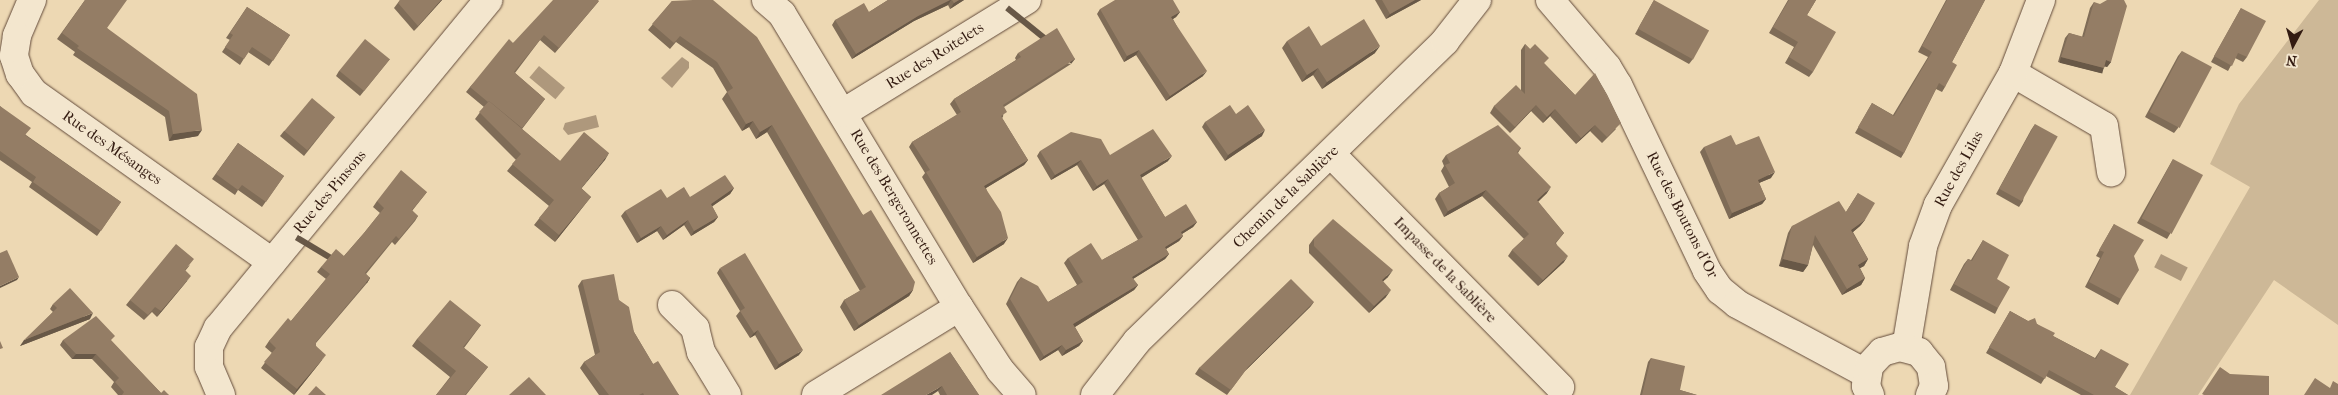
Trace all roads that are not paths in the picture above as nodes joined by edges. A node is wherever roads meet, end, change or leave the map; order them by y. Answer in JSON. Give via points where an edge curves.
{"nodes":[{"id":1,"x":32,"y":0,"type":"edge"},
{"id":2,"x":488,"y":0,"type":"edge"},
{"id":3,"x":766,"y":0,"type":"edge"},
{"id":4,"x":1027,"y":0,"type":"edge"},
{"id":5,"x":1477,"y":0,"type":"edge"},
{"id":6,"x":1550,"y":0,"type":"edge"},
{"id":7,"x":2041,"y":0,"type":"edge"},
{"id":8,"x":2013,"y":73,"type":"junction"},
{"id":9,"x":843,"y":113,"type":"junction"},
{"id":10,"x":1331,"y":154,"type":"junction"},
{"id":11,"x":2111,"y":172,"type":"dead end"},
{"id":12,"x":272,"y":262,"type":"junction"},
{"id":13,"x":672,"y":305,"type":"dead end"},
{"id":14,"x":959,"y":307,"type":"junction"},
{"id":15,"x":1906,"y":348,"type":"junction"},
{"id":16,"x":1868,"y":384,"type":"edge"},
{"id":17,"x":1560,"y":387,"type":"dead end"},
{"id":18,"x":221,"y":395,"type":"edge"},
{"id":19,"x":727,"y":395,"type":"edge"},
{"id":20,"x":816,"y":395,"type":"edge"},
{"id":21,"x":1022,"y":395,"type":"edge"},
{"id":22,"x":1095,"y":395,"type":"edge"},
{"id":23,"x":1930,"y":395,"type":"edge"}],
"edges":[{"from":1,"to":12,"type":"street","name":"Rue des Mésanges","via":[[17,36],[14,56],[20,74],[34,92]]},
{"from":2,"to":12,"type":"street","name":"Rue des Pinsons"},
{"from":3,"to":9,"type":"street","name":"Rue des Bergeronnettes","via":[[782,14]]},
{"from":4,"to":9,"type":"street","name":"Rue des Roitelets"},
{"from":5,"to":10,"type":"street","name":"Chemin de la Sablière","via":[[1445,41]]},
{"from":6,"to":16,"type":"street","name":"Rue des Boutons d'Or","via":[[1607,67],[1707,271],[1720,290],[1737,304]]},
{"from":7,"to":8,"type":"street","name":"Rue des Lilas"},
{"from":8,"to":11,"type":"street","via":[[2104,126]]},
{"from":8,"to":15,"type":"street","name":"Rue des Lilas","via":[[1938,205],[1923,246]]},
{"from":9,"to":14,"type":"street","name":"Rue des Bergeronnettes"},
{"from":10,"to":17,"type":"street","name":"Impasse de la Sablière"},
{"from":10,"to":22,"type":"street","name":"Chemin de la Sablière","via":[[1137,341]]},
{"from":12,"to":18,"type":"street","name":"Rue des Pinsons","via":[[218,328],[209,347],[209,367]]},
{"from":13,"to":19,"type":"street","via":[[695,328],[701,352]]},
{"from":14,"to":20,"type":"street"},
{"from":14,"to":21,"type":"street","name":"Rue des Bergeronnettes","via":[[1000,370]]},
{"from":15,"to":16,"type":"street","via":[[1882,352]]},
{"from":15,"to":23,"type":"street","via":[[1919,352],[1932,367],[1934,386]]}]}
